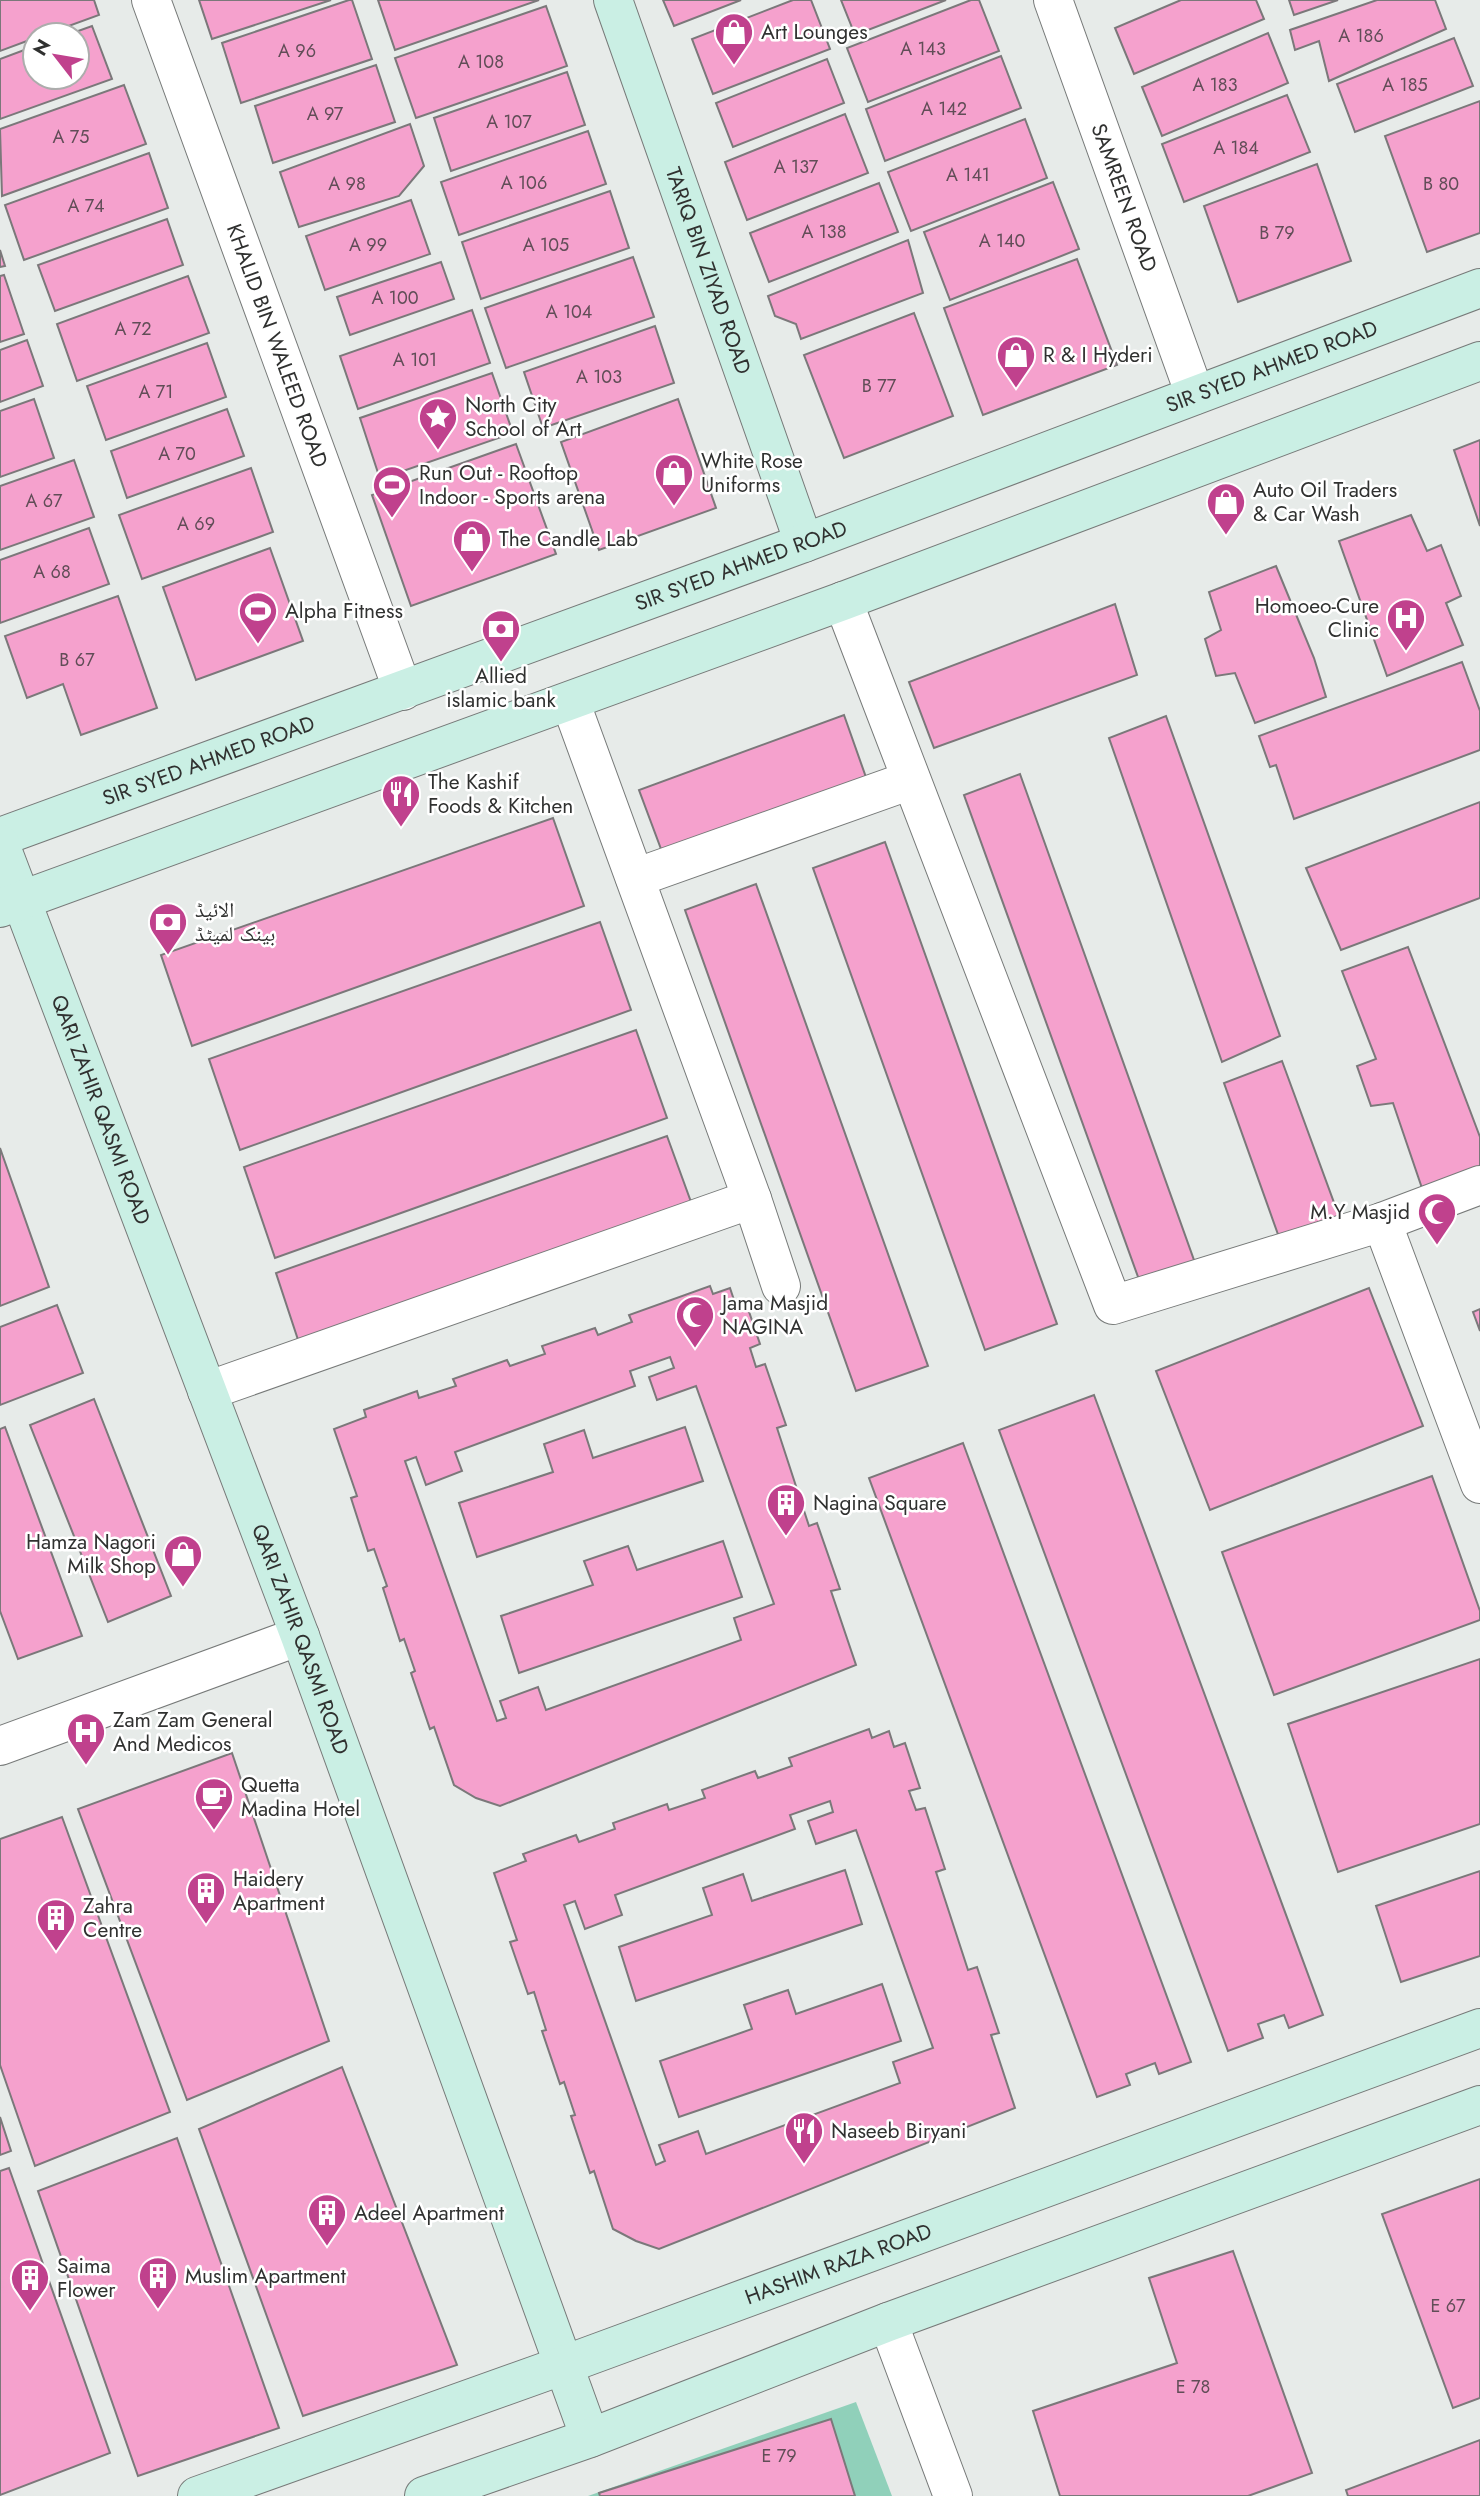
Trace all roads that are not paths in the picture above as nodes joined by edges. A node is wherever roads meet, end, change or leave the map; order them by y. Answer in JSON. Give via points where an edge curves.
{"nodes":[{"id":1,"x":150,"y":0,"type":"edge"},
{"id":2,"x":613,"y":0,"type":"edge"},
{"id":3,"x":1054,"y":0,"type":"edge"},
{"id":4,"x":1480,"y":288,"type":"edge"},
{"id":5,"x":1480,"y":360,"type":"edge"},
{"id":6,"x":1195,"y":395,"type":"junction"},
{"id":7,"x":804,"y":543,"type":"junction"},
{"id":8,"x":843,"y":601,"type":"junction"},
{"id":9,"x":403,"y":691,"type":"junction"},
{"id":10,"x":570,"y":701,"type":"junction"},
{"id":11,"x":911,"y":780,"type":"junction"},
{"id":12,"x":0,"y":837,"type":"edge"},
{"id":13,"x":0,"y":844,"type":"edge"},
{"id":14,"x":635,"y":878,"type":"junction"},
{"id":15,"x":10,"y":904,"type":"edge"},
{"id":16,"x":1480,"y":1185,"type":"edge"},
{"id":17,"x":752,"y":1199,"type":"junction"},
{"id":18,"x":1382,"y":1222,"type":"junction"},
{"id":19,"x":781,"y":1286,"type":"dead end"},
{"id":20,"x":207,"y":1391,"type":"junction"},
{"id":21,"x":1480,"y":1484,"type":"edge"},
{"id":22,"x":300,"y":1636,"type":"junction"},
{"id":23,"x":0,"y":1746,"type":"edge"},
{"id":24,"x":1480,"y":2028,"type":"edge"},
{"id":25,"x":1480,"y":2105,"type":"edge"},
{"id":26,"x":888,"y":2322,"type":"junction"},
{"id":27,"x":564,"y":2365,"type":"junction"},
{"id":28,"x":590,"y":2438,"type":"junction"},
{"id":29,"x":197,"y":2496,"type":"edge"},
{"id":30,"x":424,"y":2496,"type":"edge"},
{"id":31,"x":953,"y":2496,"type":"edge"}],
"edges":[{"from":1,"to":9,"type":"street","name":"KHALID BIN WALEED ROAD"},
{"from":2,"to":7,"type":"street","name":"TARIQ BIN ZIYAD ROAD"},
{"from":3,"to":6,"type":"street","name":"SAMREEN ROAD"},
{"from":4,"to":6,"type":"street","name":"SIR SYED AHMED ROAD"},
{"from":5,"to":8,"type":"street"},
{"from":6,"to":7,"type":"street","name":"SIR SYED AHMED ROAD"},
{"from":7,"to":9,"type":"street","name":"SIR SYED AHMED ROAD"},
{"from":8,"to":10,"type":"street"},
{"from":8,"to":11,"type":"street"},
{"from":9,"to":12,"type":"street","name":"SIR SYED AHMED ROAD"},
{"from":10,"to":14,"type":"street"},
{"from":10,"to":15,"type":"street"},
{"from":11,"to":14,"type":"street"},
{"from":11,"to":18,"type":"street","via":[[1113,1305]]},
{"from":13,"to":15,"type":"street","name":"QARI ZAHIR QASMI ROAD"},
{"from":14,"to":17,"type":"street"},
{"from":15,"to":20,"type":"street","name":"QARI ZAHIR QASMI ROAD"},
{"from":16,"to":18,"type":"street"},
{"from":17,"to":19,"type":"street"},
{"from":17,"to":20,"type":"street"},
{"from":18,"to":21,"type":"street"},
{"from":20,"to":22,"type":"street","name":"QARI ZAHIR QASMI ROAD"},
{"from":22,"to":23,"type":"street"},
{"from":22,"to":27,"type":"street","name":"QARI ZAHIR QASMI ROAD"},
{"from":24,"to":27,"type":"street","name":"HASHIM RAZA ROAD"},
{"from":25,"to":26,"type":"street"},
{"from":26,"to":28,"type":"street"},
{"from":26,"to":31,"type":"street"},
{"from":27,"to":28,"type":"street","name":"QARI ZAHIR QASMI ROAD"},
{"from":27,"to":29,"type":"street","name":"HASHIM RAZA ROAD"},
{"from":28,"to":30,"type":"street"}]}
